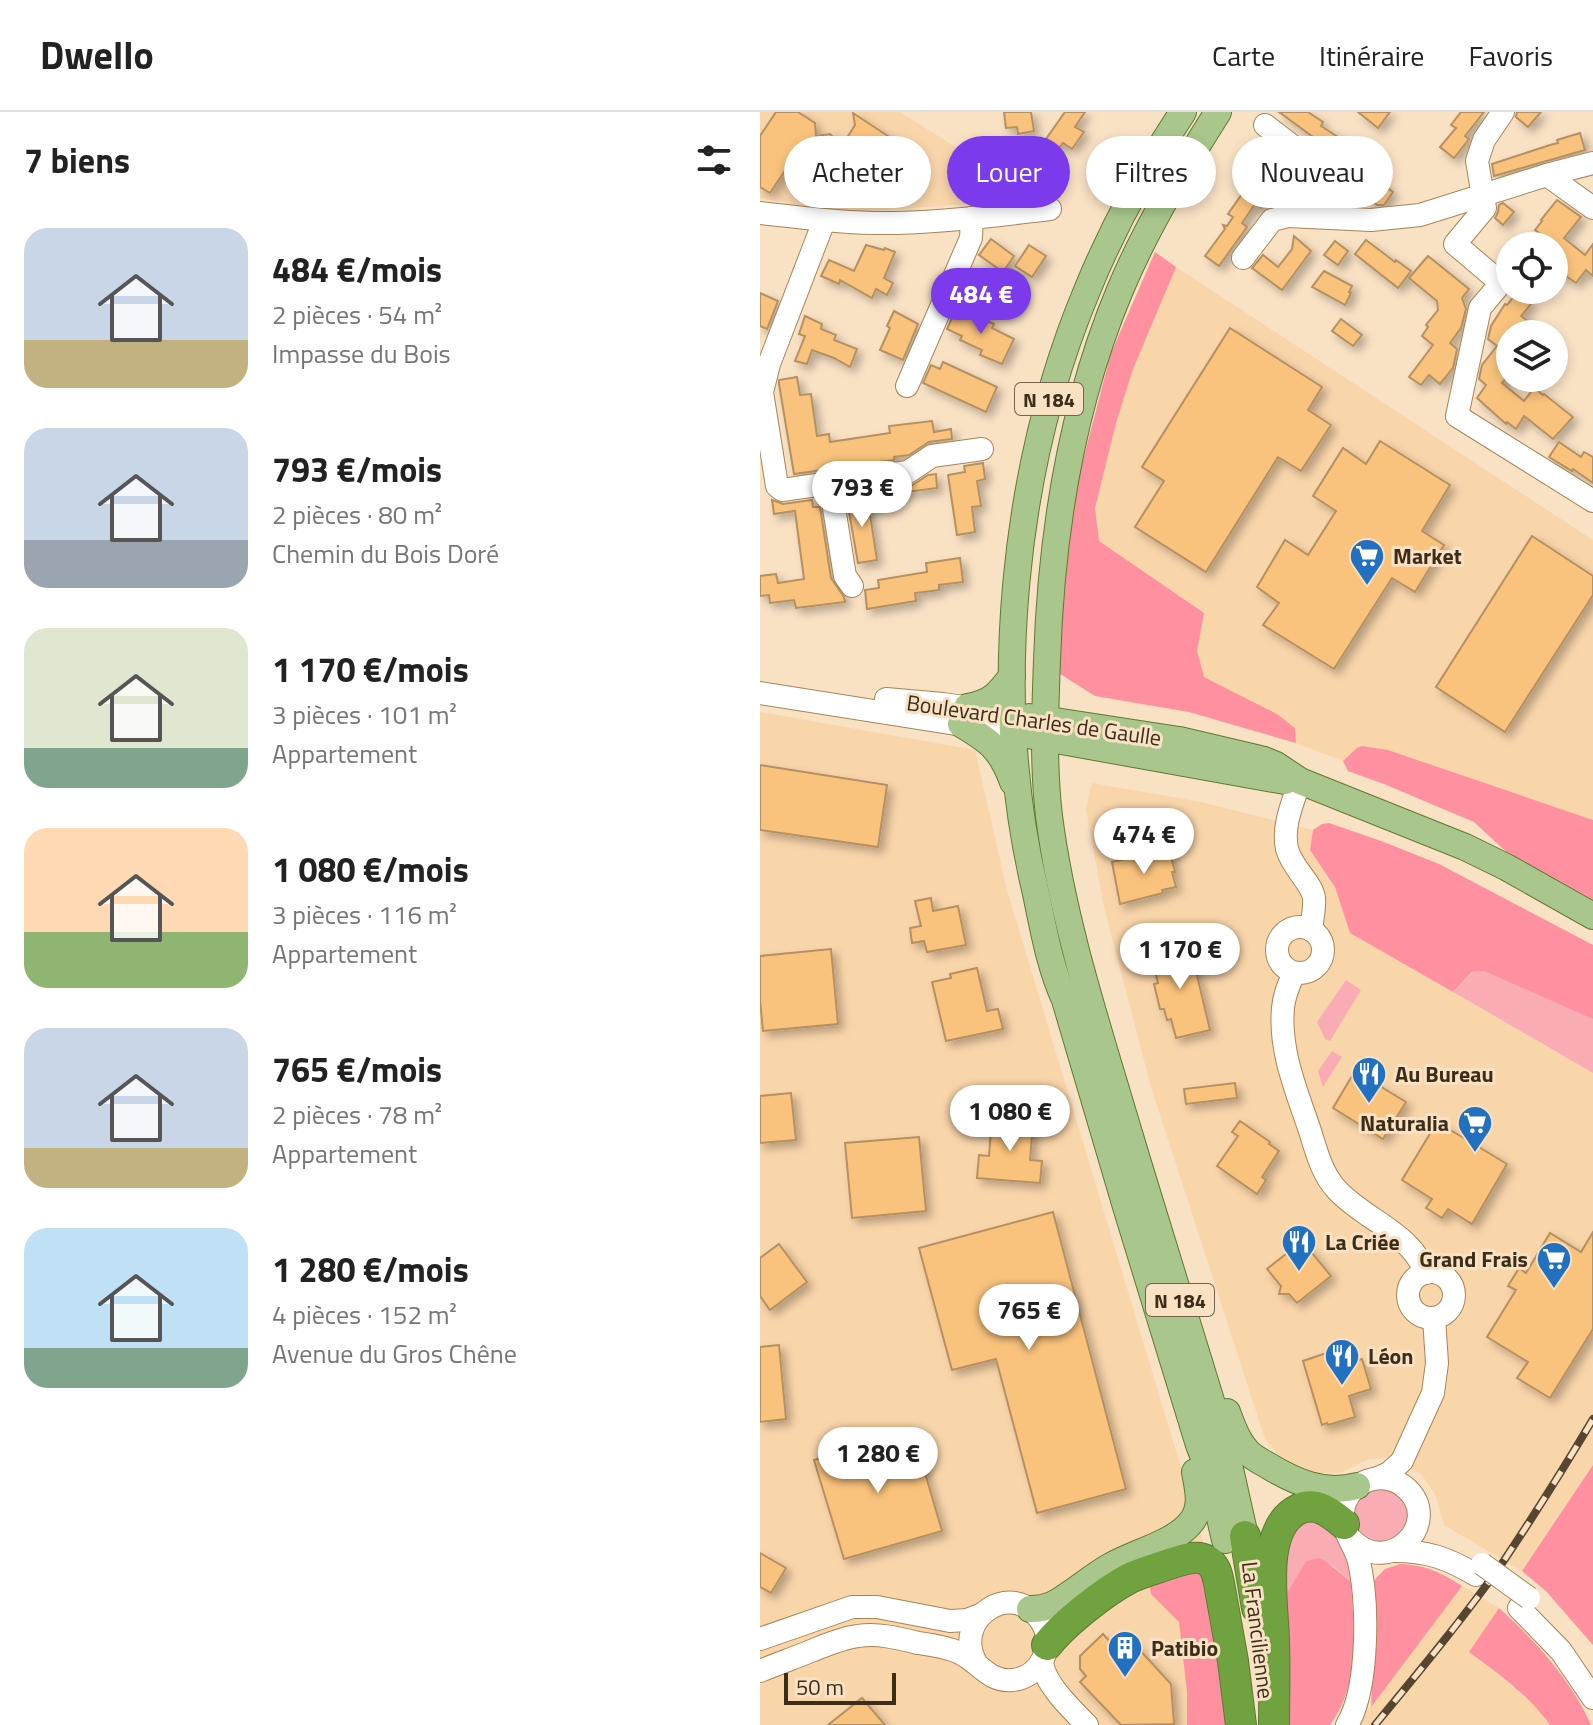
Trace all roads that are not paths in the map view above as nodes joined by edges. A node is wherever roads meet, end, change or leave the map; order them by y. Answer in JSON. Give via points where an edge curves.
{"nodes":[{"id":1,"x":1183,"y":112,"type":"edge"},
{"id":2,"x":1218,"y":112,"type":"edge"},
{"id":3,"x":1503,"y":112,"type":"edge"},
{"id":4,"x":1265,"y":125,"type":"dead end"},
{"id":5,"x":1593,"y":163,"type":"edge"},
{"id":6,"x":1547,"y":175,"type":"junction"},
{"id":7,"x":1483,"y":195,"type":"junction"},
{"id":8,"x":1593,"y":208,"type":"edge"},
{"id":9,"x":1050,"y":209,"type":"dead end"},
{"id":10,"x":760,"y":213,"type":"edge"},
{"id":11,"x":1288,"y":216,"type":"junction"},
{"id":12,"x":972,"y":218,"type":"junction"},
{"id":13,"x":824,"y":221,"type":"junction"},
{"id":14,"x":1243,"y":258,"type":"dead end"},
{"id":15,"x":907,"y":386,"type":"dead end"},
{"id":16,"x":982,"y":449,"type":"dead end"},
{"id":17,"x":830,"y":483,"type":"junction"},
{"id":18,"x":1593,"y":501,"type":"edge"},
{"id":19,"x":852,"y":586,"type":"dead end"},
{"id":20,"x":1016,"y":597,"type":"junction"},
{"id":21,"x":1012,"y":676,"type":"junction"},
{"id":22,"x":1046,"y":679,"type":"junction"},
{"id":23,"x":760,"y":691,"type":"edge"},
{"id":24,"x":1008,"y":720,"type":"junction"},
{"id":25,"x":1110,"y":730,"type":"junction"},
{"id":26,"x":1124,"y":752,"type":"junction"},
{"id":27,"x":1300,"y":781,"type":"junction"},
{"id":28,"x":1019,"y":800,"type":"junction"},
{"id":29,"x":1049,"y":815,"type":"junction"},
{"id":30,"x":1593,"y":916,"type":"edge"},
{"id":31,"x":1311,"y":930,"type":"junction"},
{"id":32,"x":1294,"y":973,"type":"junction"},
{"id":33,"x":1123,"y":1113,"type":"junction"},
{"id":34,"x":1426,"y":1273,"type":"junction"},
{"id":35,"x":1434,"y":1318,"type":"junction"},
{"id":36,"x":1199,"y":1445,"type":"junction"},
{"id":37,"x":1404,"y":1457,"type":"junction"},
{"id":38,"x":1368,"y":1482,"type":"junction"},
{"id":39,"x":1408,"y":1489,"type":"junction"},
{"id":40,"x":1418,"y":1521,"type":"junction"},
{"id":41,"x":1348,"y":1532,"type":"junction"},
{"id":42,"x":1235,"y":1538,"type":"junction"},
{"id":43,"x":1391,"y":1552,"type":"junction"},
{"id":44,"x":1479,"y":1569,"type":"junction"},
{"id":45,"x":1363,"y":1591,"type":"junction"},
{"id":46,"x":1524,"y":1603,"type":"junction"},
{"id":47,"x":1030,"y":1609,"type":"junction"},
{"id":48,"x":980,"y":1615,"type":"junction"},
{"id":49,"x":760,"y":1639,"type":"edge"},
{"id":50,"x":1045,"y":1653,"type":"junction"},
{"id":51,"x":976,"y":1663,"type":"junction"},
{"id":52,"x":760,"y":1671,"type":"edge"},
{"id":53,"x":1593,"y":1673,"type":"edge"},
{"id":54,"x":1009,"y":1681,"type":"junction"},
{"id":55,"x":1593,"y":1698,"type":"edge"},
{"id":56,"x":1079,"y":1717,"type":"edge"},
{"id":57,"x":1243,"y":1725,"type":"edge"},
{"id":58,"x":1272,"y":1725,"type":"edge"},
{"id":59,"x":1347,"y":1725,"type":"edge"}],
"edges":[{"from":1,"to":20,"type":"main road","number":"N 184","via":[[1130,200],[1067,345],[1037,447]]},
{"from":2,"to":22,"type":"main road","number":"N 184","via":[[1177,177],[1120,289],[1081,402],[1058,525]]},
{"from":3,"to":7,"type":"street","via":[[1477,161]]},
{"from":4,"to":11,"type":"street","via":[[1317,165]]},
{"from":5,"to":6,"type":"street"},
{"from":6,"to":7,"type":"street"},
{"from":6,"to":8,"type":"street"},
{"from":7,"to":11,"type":"street","via":[[1420,215],[1371,220]]},
{"from":7,"to":18,"type":"street","via":[[1485,208],[1455,244],[1501,283],[1480,308],[1457,416]]},
{"from":9,"to":12,"type":"street"},
{"from":10,"to":13,"type":"street"},
{"from":11,"to":14,"type":"street","via":[[1272,220]]},
{"from":12,"to":13,"type":"street"},
{"from":12,"to":15,"type":"street","via":[[971,238]]},
{"from":13,"to":17,"type":"street","via":[[762,392],[777,486],[782,490]]},
{"from":16,"to":17,"type":"street","via":[[932,456],[908,472]]},
{"from":17,"to":19,"type":"street","via":[[845,576]]},
{"from":20,"to":21,"type":"main road","number":"N 184"},
{"from":20,"to":24,"type":"main road","via":[[1027,635],[1024,684]]},
{"from":21,"to":24,"type":"main road","number":"N 184"},
{"from":21,"to":24,"type":"main road","via":[[980,705]]},
{"from":22,"to":24,"type":"main road","number":"N 184"},
{"from":22,"to":25,"type":"main road","via":[[1065,708]]},
{"from":23,"to":24,"type":"street","name":"Boulevard Charles de Gaulle"},
{"from":24,"to":25,"type":"main road","name":"Boulevard Charles de Gaulle"},
{"from":24,"to":26,"type":"main road","name":"Boulevard Charles de Gaulle"},
{"from":24,"to":28,"type":"main road","number":"N 184"},
{"from":24,"to":28,"type":"main road","via":[[987,740],[1009,771]]},
{"from":24,"to":29,"type":"main road","number":"N 184"},
{"from":25,"to":27,"type":"main road","name":"Boulevard Charles de Gaulle","via":[[1264,760]]},
{"from":26,"to":27,"type":"main road","name":"Boulevard Charles de Gaulle"},
{"from":26,"to":29,"type":"main road","number":"N 184","via":[[1100,751],[1071,760],[1059,777]]},
{"from":27,"to":30,"type":"main road","name":"Boulevard Charles de Gaulle","via":[[1457,843]]},
{"from":27,"to":31,"type":"street","via":[[1286,847],[1311,889]]},
{"from":28,"to":36,"type":"main road","number":"N 184","via":[[1056,979]]},
{"from":29,"to":33,"type":"main road","number":"N 184","via":[[1086,988]]},
{"from":31,"to":32,"type":"street","via":[[1321,940],[1323,955],[1309,972]]},
{"from":31,"to":32,"type":"street","via":[[1296,927],[1278,941],[1281,964]]},
{"from":32,"to":34,"type":"street","via":[[1282,1009],[1285,1050],[1324,1169],[1337,1190],[1410,1246]]},
{"from":33,"to":38,"type":"main road","via":[[1138,1125],[1179,1257],[1193,1285],[1237,1438],[1252,1456],[1297,1481],[1327,1489]]},
{"from":33,"to":42,"type":"main road","number":"N 184","via":[[1230,1469]]},
{"from":34,"to":35,"type":"street","via":[[1410,1286],[1409,1301],[1422,1316]]},
{"from":34,"to":35,"type":"street","via":[[1447,1278],[1454,1291],[1452,1306]]},
{"from":35,"to":37,"type":"street","via":[[1433,1393]]},
{"from":36,"to":42,"type":"main road","number":"N 184"},
{"from":36,"to":47,"type":"main road","via":[[1194,1467],[1198,1509],[1186,1528],[1128,1556],[1054,1604]]},
{"from":37,"to":38,"type":"street","via":[[1397,1467]]},
{"from":37,"to":39,"type":"street"},
{"from":38,"to":39,"type":"street","via":[[1396,1481]]},
{"from":38,"to":41,"type":"street","via":[[1350,1493],[1344,1505]]},
{"from":39,"to":40,"type":"street"},
{"from":40,"to":43,"type":"street","via":[[1409,1540]]},
{"from":40,"to":44,"type":"street"},
{"from":41,"to":43,"type":"street","via":[[1367,1551]]},
{"from":41,"to":45,"type":"street"},
{"from":41,"to":58,"type":"highway","via":[[1321,1508],[1306,1507],[1289,1516],[1276,1535],[1271,1574]]},
{"from":42,"to":57,"type":"highway","name":"La Francilienne","number":"N 184"},
{"from":42,"to":58,"type":"highway","name":"La Francilienne","number":"N 184","via":[[1254,1588]]},
{"from":43,"to":44,"type":"street","via":[[1437,1556]]},
{"from":43,"to":45,"type":"street","via":[[1372,1564]]},
{"from":44,"to":46,"type":"street","bridge":true},
{"from":45,"to":59,"type":"street","via":[[1363,1680]]},
{"from":46,"to":53,"type":"street","via":[[1552,1619]]},
{"from":46,"to":55,"type":"street"},
{"from":47,"to":48,"type":"street","via":[[1004,1603]]},
{"from":47,"to":50,"type":"street","via":[[1044,1625]]},
{"from":48,"to":49,"type":"street","via":[[950,1621],[852,1607]]},
{"from":48,"to":51,"type":"street","via":[[970,1639]]},
{"from":50,"to":54,"type":"street","via":[[1035,1670]]},
{"from":50,"to":56,"type":"street","via":[[1048,1679]]},
{"from":50,"to":57,"type":"highway","via":[[1068,1623],[1130,1578],[1184,1560],[1206,1560],[1217,1572]]},
{"from":51,"to":52,"type":"street","via":[[953,1650],[867,1635]]},
{"from":51,"to":54,"type":"street","via":[[990,1676]]},
{"from":54,"to":56,"type":"street","via":[[1028,1686]]}]}
